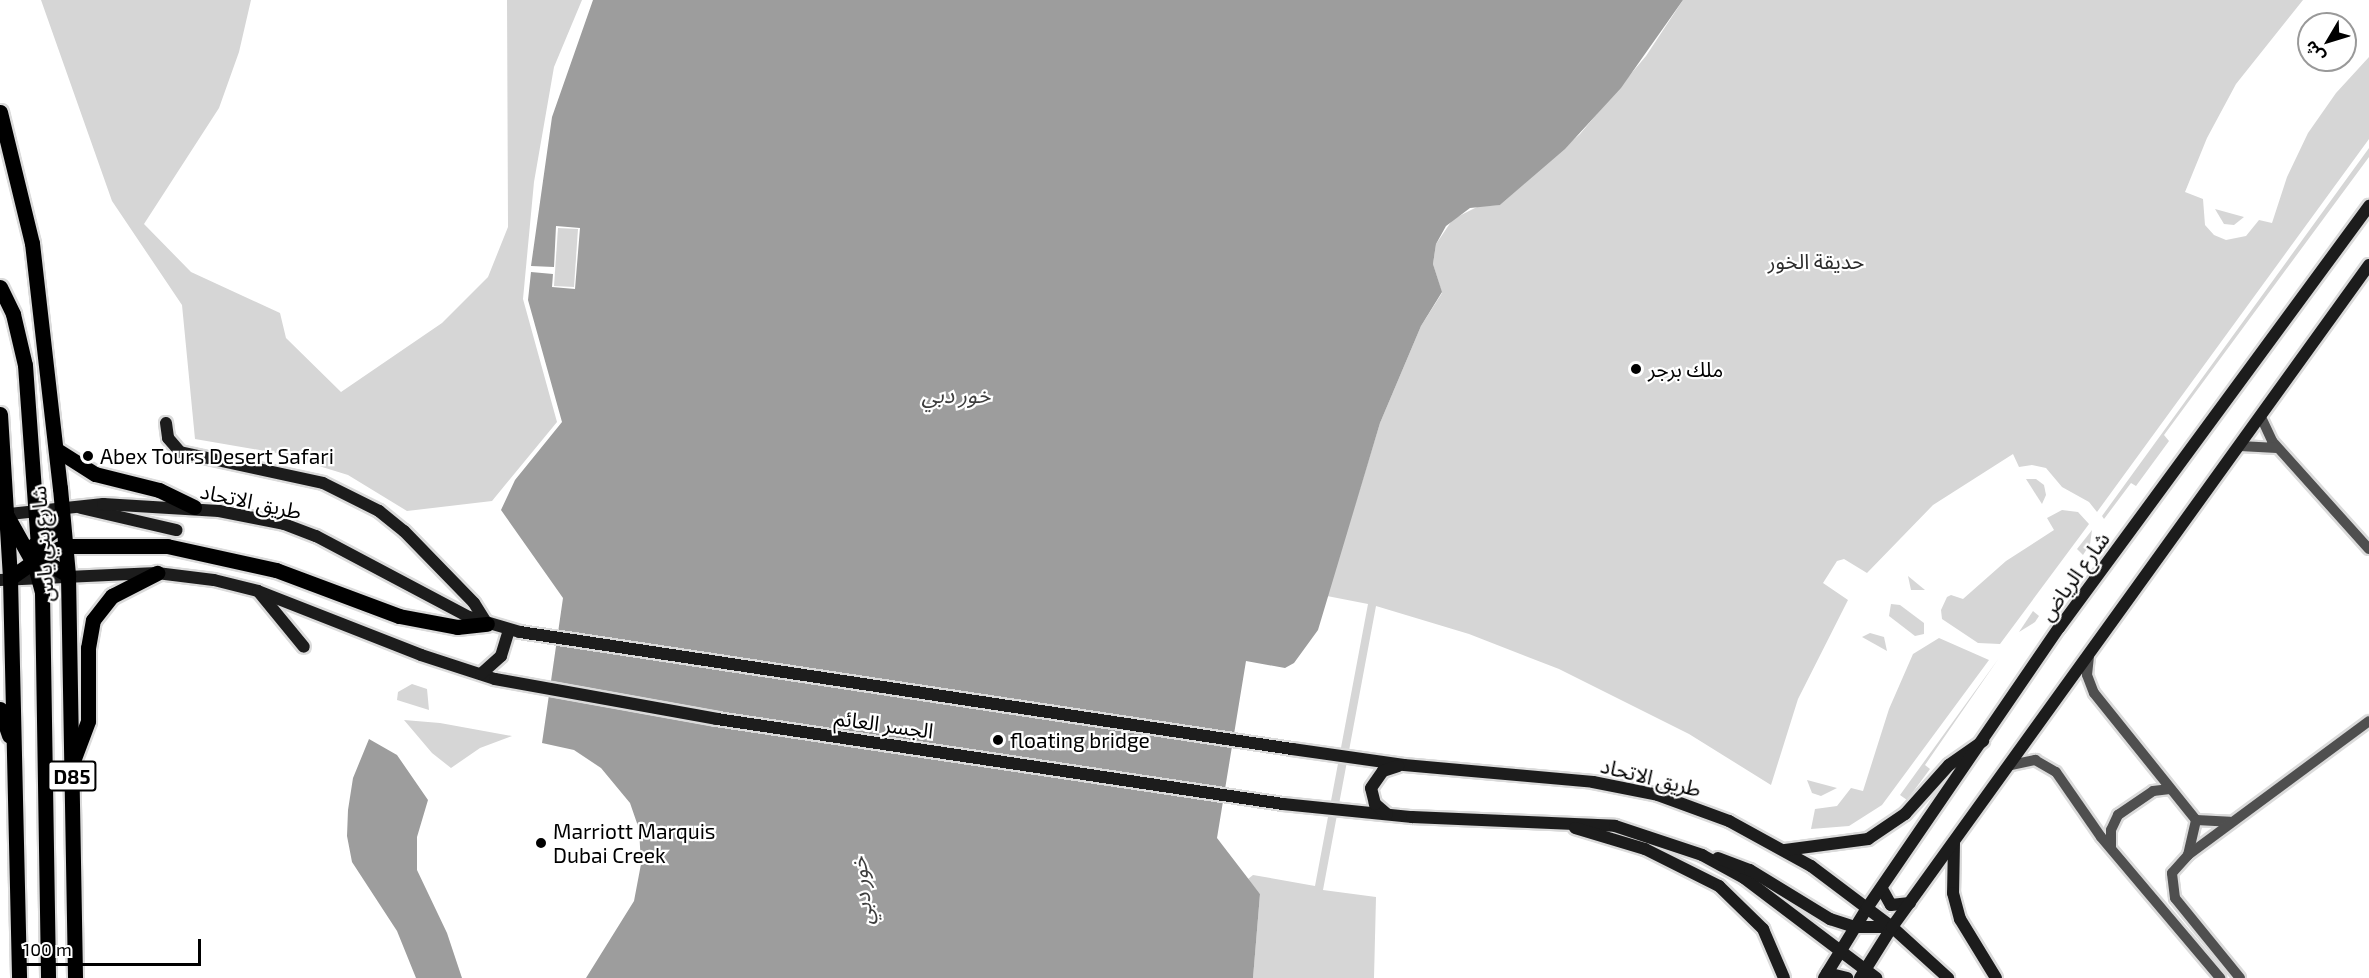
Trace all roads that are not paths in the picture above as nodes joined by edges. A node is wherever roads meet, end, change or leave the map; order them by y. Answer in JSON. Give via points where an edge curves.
{"nodes":[{"id":1,"x":0,"y":112,"type":"edge"},
{"id":2,"x":2369,"y":206,"type":"edge"},
{"id":3,"x":2369,"y":265,"type":"edge"},
{"id":4,"x":0,"y":287,"type":"edge"},
{"id":5,"x":0,"y":414,"type":"edge"},
{"id":6,"x":2261,"y":417,"type":"junction"},
{"id":7,"x":166,"y":423,"type":"dead end"},
{"id":8,"x":2240,"y":446,"type":"junction"},
{"id":9,"x":2277,"y":448,"type":"junction"},
{"id":10,"x":57,"y":450,"type":"junction"},
{"id":11,"x":77,"y":506,"type":"junction"},
{"id":12,"x":194,"y":507,"type":"junction"},
{"id":13,"x":62,"y":510,"type":"junction"},
{"id":14,"x":38,"y":511,"type":"junction"},
{"id":15,"x":2,"y":515,"type":"edge"},
{"id":16,"x":176,"y":530,"type":"dead end"},
{"id":17,"x":64,"y":546,"type":"junction"},
{"id":18,"x":2369,"y":549,"type":"edge"},
{"id":19,"x":4,"y":551,"type":"edge"},
{"id":20,"x":34,"y":552,"type":"junction"},
{"id":21,"x":157,"y":573,"type":"junction"},
{"id":22,"x":68,"y":575,"type":"junction"},
{"id":23,"x":39,"y":576,"type":"junction"},
{"id":24,"x":5,"y":579,"type":"edge"},
{"id":25,"x":258,"y":591,"type":"junction"},
{"id":26,"x":487,"y":624,"type":"junction"},
{"id":27,"x":509,"y":630,"type":"junction"},
{"id":28,"x":304,"y":647,"type":"dead end"},
{"id":29,"x":2089,"y":656,"type":"junction"},
{"id":30,"x":481,"y":674,"type":"junction"},
{"id":31,"x":0,"y":709,"type":"edge"},
{"id":32,"x":2369,"y":721,"type":"edge"},
{"id":33,"x":1986,"y":739,"type":"junction"},
{"id":34,"x":13,"y":743,"type":"junction"},
{"id":35,"x":1292,"y":749,"type":"joint"},
{"id":36,"x":72,"y":763,"type":"junction"},
{"id":37,"x":1404,"y":765,"type":"junction"},
{"id":38,"x":2011,"y":765,"type":"junction"},
{"id":39,"x":2170,"y":789,"type":"junction"},
{"id":40,"x":1388,"y":815,"type":"junction"},
{"id":41,"x":2196,"y":820,"type":"junction"},
{"id":42,"x":1553,"y":821,"type":"junction"},
{"id":43,"x":2233,"y":822,"type":"junction"},
{"id":44,"x":1954,"y":843,"type":"junction"},
{"id":45,"x":2111,"y":848,"type":"junction"},
{"id":46,"x":1785,"y":850,"type":"junction"},
{"id":47,"x":1702,"y":855,"type":"junction"},
{"id":48,"x":2188,"y":855,"type":"junction"},
{"id":49,"x":1882,"y":888,"type":"junction"},
{"id":50,"x":1910,"y":903,"type":"junction"},
{"id":51,"x":1867,"y":908,"type":"junction"},
{"id":52,"x":1856,"y":927,"type":"junction"},
{"id":53,"x":1892,"y":927,"type":"junction"},
{"id":54,"x":1840,"y":949,"type":"junction"},
{"id":55,"x":1863,"y":974,"type":"edge"},
{"id":56,"x":1826,"y":976,"type":"edge"},
{"id":57,"x":19,"y":978,"type":"edge"},
{"id":58,"x":48,"y":978,"type":"edge"},
{"id":59,"x":75,"y":978,"type":"edge"},
{"id":60,"x":1784,"y":978,"type":"edge"},
{"id":61,"x":1847,"y":978,"type":"edge"},
{"id":62,"x":1876,"y":978,"type":"edge"},
{"id":63,"x":1948,"y":978,"type":"edge"},
{"id":64,"x":1996,"y":978,"type":"edge"},
{"id":65,"x":2220,"y":978,"type":"edge"},
{"id":66,"x":2240,"y":978,"type":"edge"}],
"edges":[{"from":1,"to":10,"type":"main road","name":"شارع بني ياس","via":[[32,243]]},
{"from":2,"to":33,"type":"main road","name":"شارع الرياض","via":[[2059,628]]},
{"from":3,"to":6,"type":"main road"},
{"from":4,"to":14,"type":"main road","via":[[21,340]]},
{"from":5,"to":15,"type":"main road","name":"شارع بني ياس"},
{"from":6,"to":8,"type":"main road"},
{"from":6,"to":9,"type":"street"},
{"from":7,"to":26,"type":"main road","via":[[168,438],[180,452],[304,477],[352,495],[379,511],[469,598]]},
{"from":8,"to":9,"type":"street"},
{"from":8,"to":29,"type":"main road"},
{"from":9,"to":18,"type":"street"},
{"from":10,"to":12,"type":"main road","via":[[95,474],[159,490]]},
{"from":10,"to":13,"type":"main road","name":"شارع بني ياس"},
{"from":11,"to":12,"type":"main road","name":"طريق الاتحاد","via":[[133,503]]},
{"from":11,"to":13,"type":"main road","name":"طريق الاتحاد"},
{"from":11,"to":16,"type":"main road","via":[[101,515],[146,520]]},
{"from":12,"to":26,"type":"main road","name":"طريق الاتحاد","via":[[251,516],[305,532]]},
{"from":13,"to":14,"type":"main road","name":"طريق الاتحاد"},
{"from":13,"to":17,"type":"main road","name":"شارع بني ياس"},
{"from":13,"to":20,"type":"main road","via":[[54,530]]},
{"from":14,"to":15,"type":"main road","name":"طريق الاتحاد"},
{"from":14,"to":20,"type":"main road"},
{"from":15,"to":19,"type":"main road","name":"شارع بني ياس"},
{"from":15,"to":20,"type":"main road"},
{"from":17,"to":20,"type":"main road"},
{"from":17,"to":22,"type":"main road","name":"شارع بني ياس"},
{"from":17,"to":26,"type":"main road","via":[[130,544],[204,552],[276,570],[399,616],[457,627]]},
{"from":19,"to":20,"type":"main road"},
{"from":19,"to":24,"type":"main road","name":"شارع بني ياس"},
{"from":20,"to":22,"type":"main road","via":[[52,568]]},
{"from":20,"to":23,"type":"main road"},
{"from":20,"to":24,"type":"main road"},
{"from":21,"to":22,"type":"main road"},
{"from":21,"to":25,"type":"main road","via":[[214,580]]},
{"from":21,"to":36,"type":"main road","via":[[112,596],[93,620],[88,648],[88,721]]},
{"from":22,"to":23,"type":"main road"},
{"from":22,"to":36,"type":"main road","name":"شارع بني ياس","number":"D85"},
{"from":23,"to":24,"type":"main road"},
{"from":23,"to":58,"type":"main road"},
{"from":24,"to":34,"type":"main road","name":"شارع بني ياس"},
{"from":25,"to":28,"type":"main road"},
{"from":25,"to":30,"type":"main road","via":[[421,656]]},
{"from":26,"to":27,"type":"main road","name":"طريق الاتحاد"},
{"from":27,"to":30,"type":"main road","via":[[501,656]]},
{"from":27,"to":35,"type":"main road","name":"الجسر العائم"},
{"from":29,"to":38,"type":"main road"},
{"from":29,"to":39,"type":"street","via":[[2087,675],[2094,693]]},
{"from":30,"to":40,"type":"main road","name":"الجسر العائم","via":[[717,719],[1283,804]]},
{"from":31,"to":34,"type":"main road"},
{"from":32,"to":43,"type":"street"},
{"from":33,"to":46,"type":"main road","via":[[1949,765],[1905,814],[1868,839],[1834,847]]},
{"from":33,"to":49,"type":"main road","name":"شارع الرياض"},
{"from":34,"to":57,"type":"main road","name":"شارع بني ياس"},
{"from":35,"to":37,"type":"main road","name":"طريق الاتحاد"},
{"from":36,"to":59,"type":"main road","name":"شارع بني ياس","number":"D85"},
{"from":37,"to":40,"type":"main road","via":[[1383,771],[1371,788],[1375,804]]},
{"from":37,"to":46,"type":"main road","name":"طريق الاتحاد","via":[[1623,787],[1688,804]]},
{"from":38,"to":44,"type":"main road"},
{"from":38,"to":45,"type":"street","via":[[2035,760],[2049,765]]},
{"from":39,"to":41,"type":"street"},
{"from":39,"to":45,"type":"street","via":[[2153,791],[2118,816],[2111,830]]},
{"from":40,"to":42,"type":"main road"},
{"from":41,"to":43,"type":"street","via":[[2214,824]]},
{"from":41,"to":48,"type":"street"},
{"from":42,"to":47,"type":"main road","via":[[1615,826]]},
{"from":42,"to":60,"type":"main road","via":[[1645,849],[1719,886],[1763,929]]},
{"from":43,"to":48,"type":"street"},
{"from":44,"to":50,"type":"main road"},
{"from":44,"to":64,"type":"main road","via":[[1953,893],[1960,919]]},
{"from":45,"to":65,"type":"street"},
{"from":46,"to":51,"type":"main road","name":"طريق الاتحاد"},
{"from":47,"to":52,"type":"main road","via":[[1735,863],[1818,913]]},
{"from":47,"to":54,"type":"main road","via":[[1785,906]]},
{"from":48,"to":66,"type":"street","via":[[2172,873],[2172,890]]},
{"from":49,"to":50,"type":"main road","via":[[1891,905]]},
{"from":49,"to":51,"type":"main road","name":"شارع الرياض"},
{"from":50,"to":53,"type":"main road"},
{"from":51,"to":52,"type":"main road","name":"شارع الرياض"},
{"from":51,"to":53,"type":"main road","name":"طريق الاتحاد"},
{"from":52,"to":53,"type":"main road"},
{"from":52,"to":54,"type":"main road","name":"شارع الرياض"},
{"from":53,"to":55,"type":"main road"},
{"from":53,"to":63,"type":"main road","name":"طريق الاتحاد"},
{"from":54,"to":55,"type":"main road"},
{"from":54,"to":56,"type":"main road","name":"شارع الرياض"},
{"from":55,"to":62,"type":"main road"},
{"from":56,"to":61,"type":"main road"}]}
